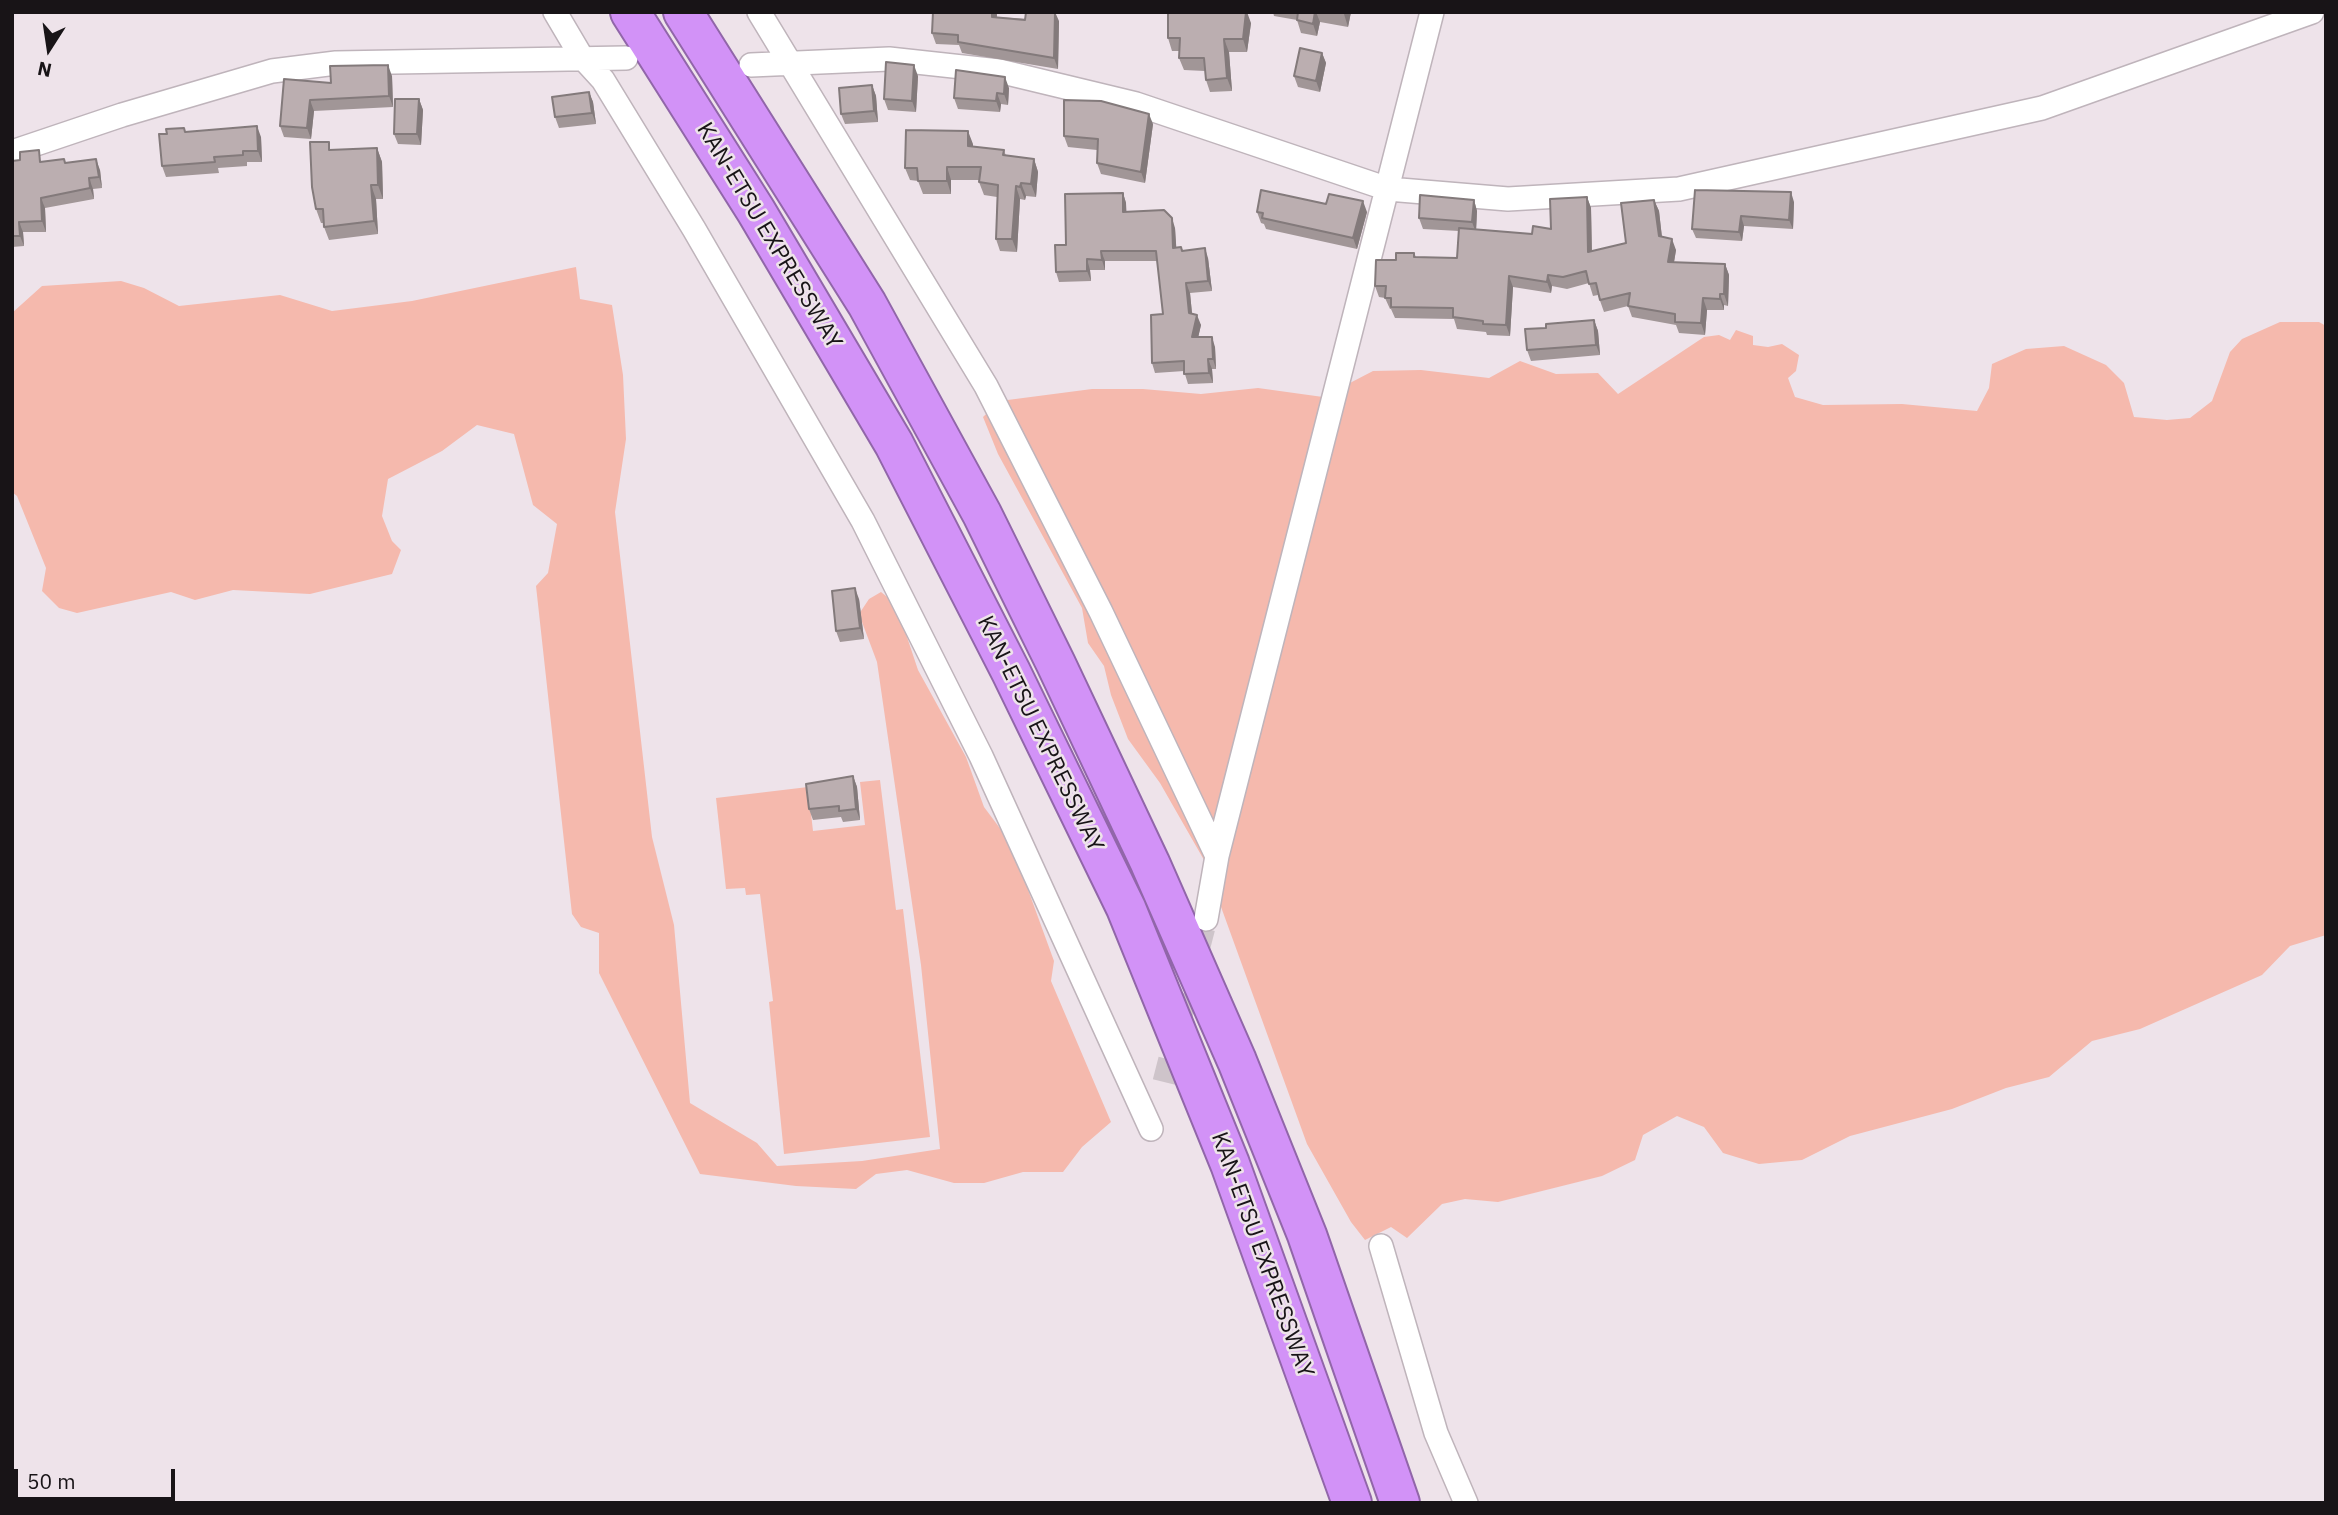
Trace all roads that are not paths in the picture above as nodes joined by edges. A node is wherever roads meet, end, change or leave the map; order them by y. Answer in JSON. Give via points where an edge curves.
{"nodes":[{"id":1,"x":555,"y":12,"type":"edge"},
{"id":2,"x":630,"y":12,"type":"edge"},
{"id":3,"x":683,"y":12,"type":"edge"},
{"id":4,"x":759,"y":12,"type":"edge"},
{"id":5,"x":1432,"y":12,"type":"edge"},
{"id":6,"x":2312,"y":12,"type":"edge"},
{"id":7,"x":582,"y":56,"type":"junction"},
{"id":8,"x":626,"y":58,"type":"dead end"},
{"id":9,"x":792,"y":63,"type":"junction"},
{"id":10,"x":751,"y":65,"type":"dead end"},
{"id":11,"x":12,"y":152,"type":"edge"},
{"id":12,"x":1388,"y":189,"type":"junction"},
{"id":13,"x":1217,"y":856,"type":"junction"},
{"id":14,"x":1206,"y":919,"type":"tunnel mouth"},
{"id":15,"x":1151,"y":1129,"type":"dead end"},
{"id":16,"x":1381,"y":1245,"type":"dead end"},
{"id":17,"x":1352,"y":1503,"type":"edge"},
{"id":18,"x":1400,"y":1503,"type":"edge"},
{"id":19,"x":1466,"y":1503,"type":"edge"}],
"edges":[{"from":1,"to":7,"type":"street"},
{"from":2,"to":17,"type":"highway","name":"KAN-ETSU EXPRESSWAY","via":[[894,444],[1126,908],[1230,1164]]},
{"from":3,"to":18,"type":"highway","name":"KAN-ETSU EXPRESSWAY","via":[[867,304],[982,514],[1056,664],[1237,1061],[1307,1235]]},
{"from":4,"to":9,"type":"street"},
{"from":5,"to":12,"type":"street"},
{"from":6,"to":12,"type":"street","via":[[2042,108],[1679,189],[1508,199]]},
{"from":7,"to":8,"type":"street"},
{"from":7,"to":11,"type":"street","via":[[336,63],[272,71],[122,114]]},
{"from":7,"to":15,"type":"street","via":[[603,80],[694,229],[863,521],[981,755]]},
{"from":9,"to":10,"type":"street"},
{"from":9,"to":12,"type":"street","via":[[889,59],[999,71],[1136,104]]},
{"from":9,"to":13,"type":"street","via":[[1013,435]]},
{"from":12,"to":13,"type":"street"},
{"from":13,"to":14,"type":"street"},
{"from":16,"to":19,"type":"street","via":[[1436,1433]]}]}
